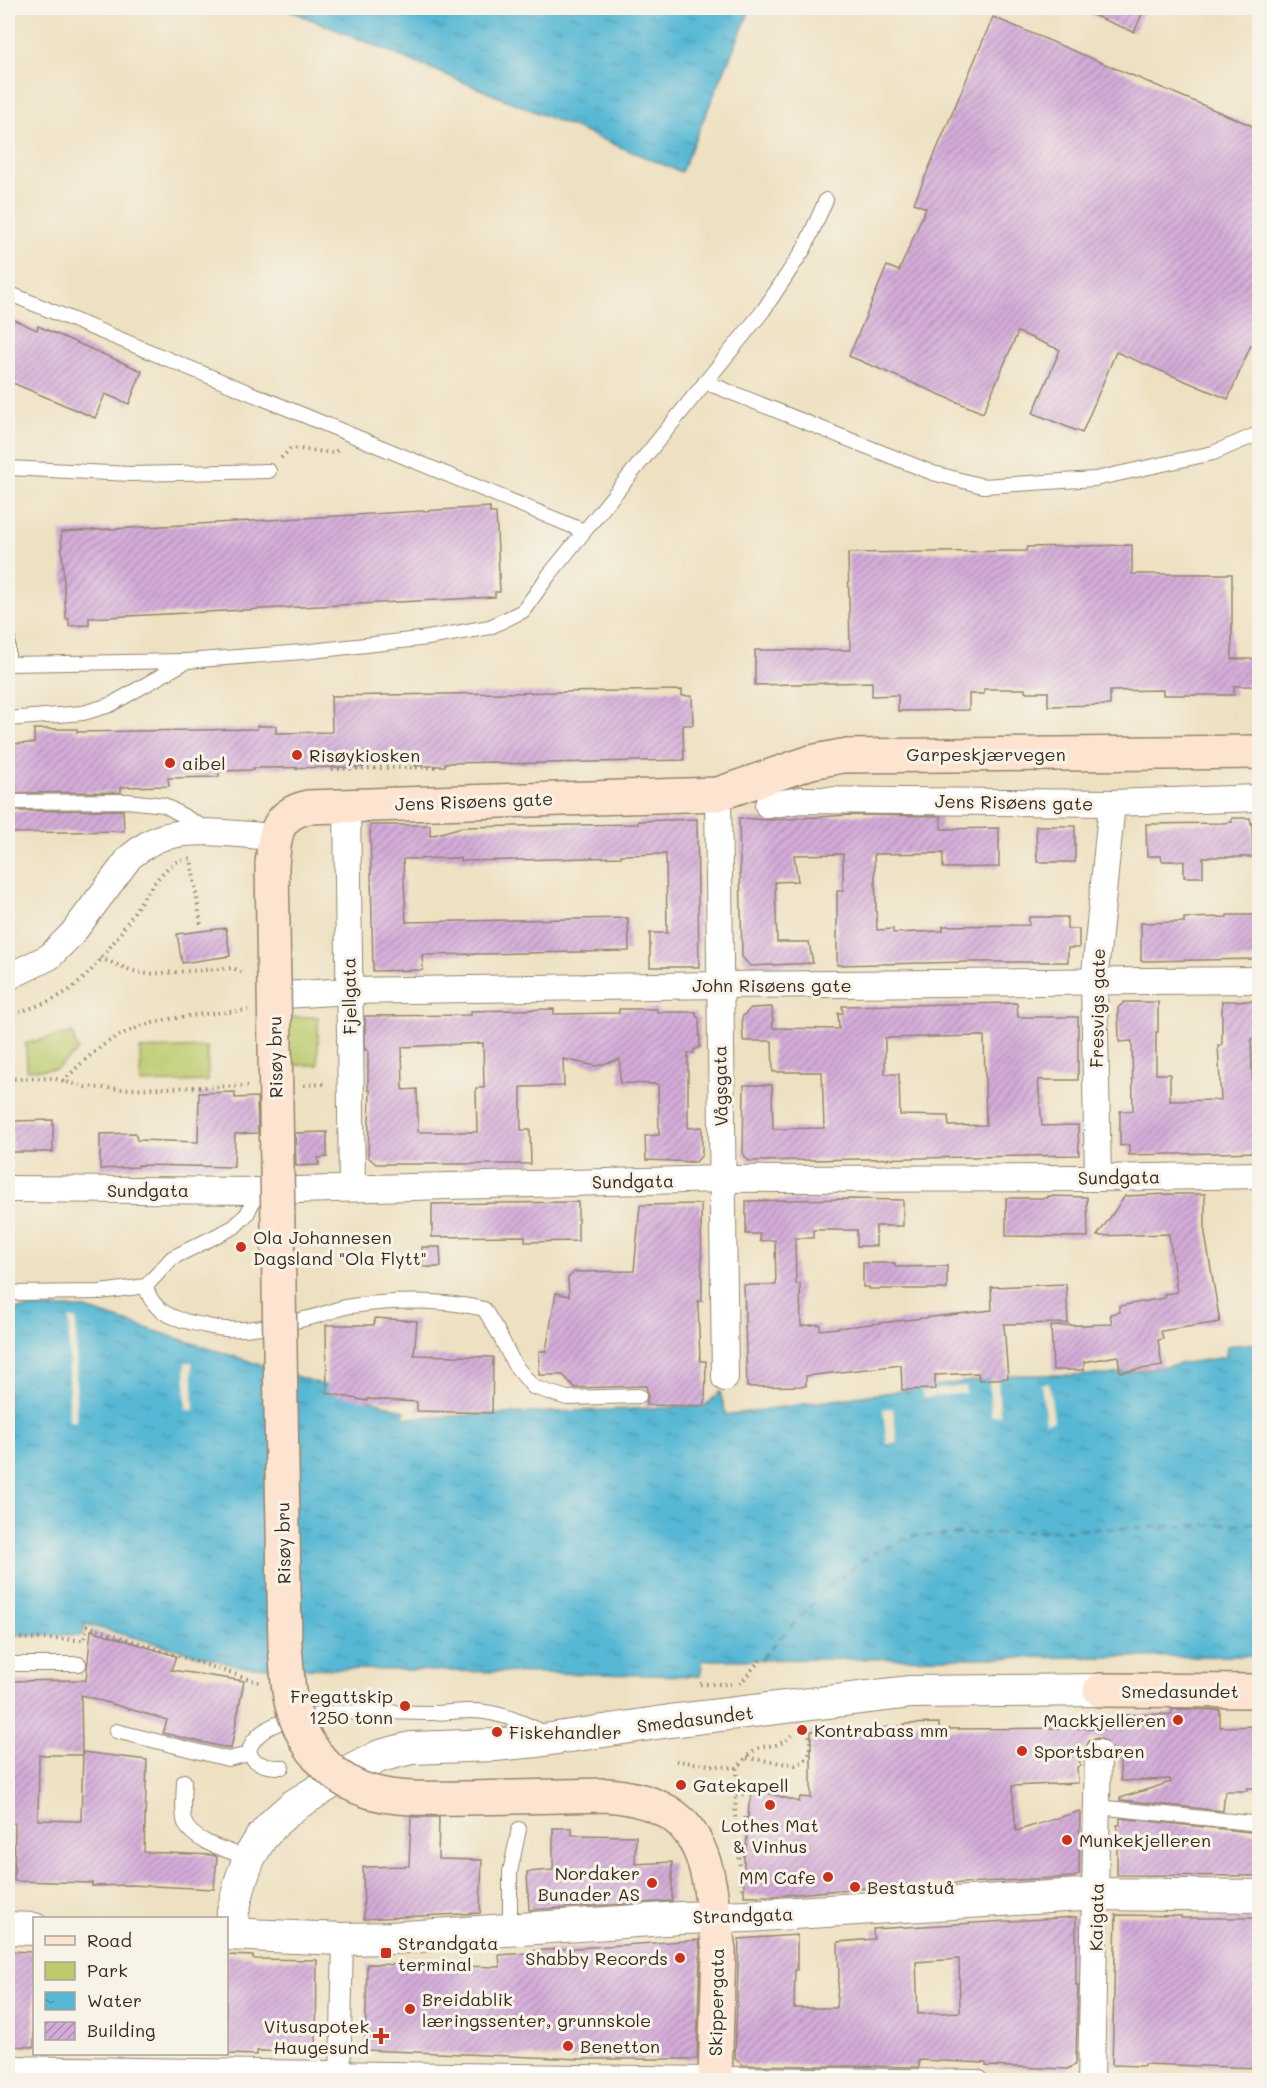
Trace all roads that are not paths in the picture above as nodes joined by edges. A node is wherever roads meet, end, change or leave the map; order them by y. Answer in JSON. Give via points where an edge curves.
{"nodes":[{"id":1,"x":826,"y":200,"type":"dead end"},
{"id":2,"x":8,"y":293,"type":"edge"},
{"id":3,"x":705,"y":382,"type":"junction"},
{"id":4,"x":1260,"y":433,"type":"edge"},
{"id":5,"x":8,"y":468,"type":"edge"},
{"id":6,"x":269,"y":471,"type":"road end"},
{"id":7,"x":584,"y":531,"type":"junction"},
{"id":8,"x":8,"y":638,"type":"edge"},
{"id":9,"x":187,"y":661,"type":"junction"},
{"id":10,"x":8,"y":664,"type":"edge"},
{"id":11,"x":8,"y":719,"type":"edge"},
{"id":12,"x":1260,"y":752,"type":"edge"},
{"id":13,"x":718,"y":794,"type":"junction"},
{"id":14,"x":1260,"y":798,"type":"edge"},
{"id":15,"x":8,"y":802,"type":"edge"},
{"id":16,"x":1112,"y":803,"type":"junction"},
{"id":17,"x":347,"y":805,"type":"junction"},
{"id":18,"x":768,"y":805,"type":"dead end"},
{"id":19,"x":212,"y":832,"type":"junction"},
{"id":20,"x":273,"y":851,"type":"junction"},
{"id":21,"x":8,"y":977,"type":"edge"},
{"id":22,"x":1260,"y":980,"type":"edge"},
{"id":23,"x":1094,"y":983,"type":"junction"},
{"id":24,"x":719,"y":985,"type":"junction"},
{"id":25,"x":348,"y":991,"type":"junction"},
{"id":26,"x":285,"y":995,"type":"road end"},
{"id":27,"x":1260,"y":1175,"type":"edge"},
{"id":28,"x":1098,"y":1178,"type":"junction"},
{"id":29,"x":722,"y":1179,"type":"junction"},
{"id":30,"x":352,"y":1188,"type":"junction"},
{"id":31,"x":8,"y":1190,"type":"edge"},
{"id":32,"x":258,"y":1191,"type":"junction"},
{"id":33,"x":146,"y":1286,"type":"junction"},
{"id":34,"x":8,"y":1293,"type":"edge"},
{"id":35,"x":725,"y":1378,"type":"dead end"},
{"id":36,"x":639,"y":1396,"type":"dead end"},
{"id":37,"x":8,"y":1664,"type":"edge"},
{"id":38,"x":79,"y":1664,"type":"dead end"},
{"id":39,"x":1100,"y":1690,"type":"joint"},
{"id":40,"x":1260,"y":1691,"type":"edge"},
{"id":41,"x":116,"y":1731,"type":"dead end"},
{"id":42,"x":555,"y":1738,"type":"junction"},
{"id":43,"x":1098,"y":1752,"type":"dead end"},
{"id":44,"x":249,"y":1754,"type":"junction"},
{"id":45,"x":282,"y":1767,"type":"dead end"},
{"id":46,"x":184,"y":1781,"type":"dead end"},
{"id":47,"x":1098,"y":1807,"type":"junction"},
{"id":48,"x":1260,"y":1824,"type":"edge"},
{"id":49,"x":519,"y":1829,"type":"dead end"},
{"id":50,"x":249,"y":1858,"type":"junction"},
{"id":51,"x":1096,"y":1894,"type":"junction"},
{"id":52,"x":1260,"y":1896,"type":"edge"},
{"id":53,"x":722,"y":1898,"type":"junction"},
{"id":54,"x":8,"y":1928,"type":"edge"},
{"id":55,"x":33,"y":1929,"type":"edge"},
{"id":56,"x":510,"y":1931,"type":"junction"},
{"id":57,"x":229,"y":1934,"type":"edge"},
{"id":58,"x":343,"y":1939,"type":"junction"},
{"id":59,"x":8,"y":2066,"type":"edge"},
{"id":60,"x":340,"y":2075,"type":"edge"},
{"id":61,"x":716,"y":2078,"type":"edge"},
{"id":62,"x":977,"y":2080,"type":"edge"},
{"id":63,"x":1091,"y":2080,"type":"edge"}],
"edges":[{"from":1,"to":3,"type":"lane","via":[[804,249],[769,302]]},
{"from":2,"to":7,"type":"lane"},
{"from":3,"to":4,"type":"lane","via":[[933,473],[983,486],[1095,479],[1213,453]]},
{"from":3,"to":7,"type":"lane"},
{"from":5,"to":6,"type":"lane","via":[[130,474]]},
{"from":7,"to":9,"type":"lane","via":[[523,611],[490,627],[428,638]]},
{"from":8,"to":10,"type":"lane"},
{"from":9,"to":10,"type":"lane"},
{"from":9,"to":11,"type":"lane","via":[[110,705],[83,713]]},
{"from":12,"to":13,"type":"main road","name":"Garpeskjærvegen","via":[[842,756],[811,762]]},
{"from":13,"to":17,"type":"main road","name":"Jens Risøens gate"},
{"from":13,"to":24,"type":"street","name":"Vågsgata"},
{"from":14,"to":16,"type":"street","name":"Jens Risøens gate"},
{"from":15,"to":19,"type":"lane","via":[[127,801],[164,805]]},
{"from":16,"to":18,"type":"street","name":"Jens Risøens gate","via":[[801,800]]},
{"from":16,"to":23,"type":"street","name":"Fresvigs gate"},
{"from":17,"to":20,"type":"main road","name":"Jens Risøens gate","via":[[292,812],[278,825]]},
{"from":17,"to":25,"type":"street","name":"Fjellgata"},
{"from":19,"to":20,"type":"street"},
{"from":19,"to":21,"type":"street","via":[[167,836],[140,848],[49,957]]},
{"from":20,"to":53,"type":"main road","name":"Risøy bru","bridge":true,"via":[[285,1648],[297,1722],[308,1744],[329,1769],[369,1792],[450,1798],[608,1795],[654,1803],[673,1814],[689,1832]]},
{"from":22,"to":23,"type":"street","name":"John Risøens gate"},
{"from":23,"to":24,"type":"street","name":"John Risøens gate"},
{"from":23,"to":28,"type":"street","name":"Fresvigs gate"},
{"from":24,"to":25,"type":"street","name":"John Risøens gate"},
{"from":24,"to":29,"type":"street","name":"Vågsgata"},
{"from":25,"to":26,"type":"street","name":"John Risøens gate"},
{"from":25,"to":30,"type":"street","name":"Fjellgata"},
{"from":27,"to":28,"type":"street","name":"Sundgata"},
{"from":28,"to":29,"type":"street","name":"Sundgata"},
{"from":29,"to":30,"type":"street","name":"Sundgata"},
{"from":29,"to":35,"type":"street","name":"Vågsgata"},
{"from":30,"to":32,"type":"street","name":"Sundgata"},
{"from":31,"to":32,"type":"street","name":"Sundgata"},
{"from":32,"to":33,"type":"lane","via":[[247,1214],[234,1227],[172,1258]]},
{"from":33,"to":34,"type":"lane","via":[[100,1292]]},
{"from":33,"to":36,"type":"lane","via":[[157,1308],[174,1319],[226,1329],[319,1315],[348,1306],[454,1302],[484,1309],[514,1364],[533,1387],[567,1398]]},
{"from":37,"to":38,"type":"lane"},
{"from":39,"to":40,"type":"main road","name":"Smedasundet"},
{"from":39,"to":42,"type":"street","name":"Smedasundet","via":[[910,1692]]},
{"from":41,"to":44,"type":"lane","via":[[228,1759]]},
{"from":42,"to":44,"type":"lane","via":[[518,1720],[484,1712],[327,1713],[272,1724],[255,1738]]},
{"from":42,"to":50,"type":"street","name":"Smedasundet","via":[[411,1748],[380,1756],[293,1806],[261,1838]]},
{"from":43,"to":47,"type":"street","name":"Kaigata"},
{"from":44,"to":45,"type":"lane","via":[[262,1765]]},
{"from":46,"to":50,"type":"lane","via":[[184,1823],[195,1836]]},
{"from":47,"to":48,"type":"lane"},
{"from":47,"to":51,"type":"street","name":"Kaigata"},
{"from":49,"to":56,"type":"lane","via":[[510,1872]]},
{"from":50,"to":57,"type":"street","name":"Smedasundet"},
{"from":51,"to":52,"type":"street","name":"Strandgata"},
{"from":51,"to":53,"type":"street","name":"Strandgata"},
{"from":51,"to":63,"type":"street","name":"Kaigata"},
{"from":53,"to":56,"type":"street","name":"Strandgata","via":[[680,1918]]},
{"from":53,"to":61,"type":"main road","name":"Skippergata"},
{"from":54,"to":55,"type":"street"},
{"from":56,"to":58,"type":"street","name":"Strandgata"},
{"from":57,"to":58,"type":"street","name":"Strandgata"},
{"from":58,"to":60,"type":"street"},
{"from":59,"to":60,"type":"street"},
{"from":60,"to":61,"type":"street"},
{"from":61,"to":62,"type":"street"}]}
